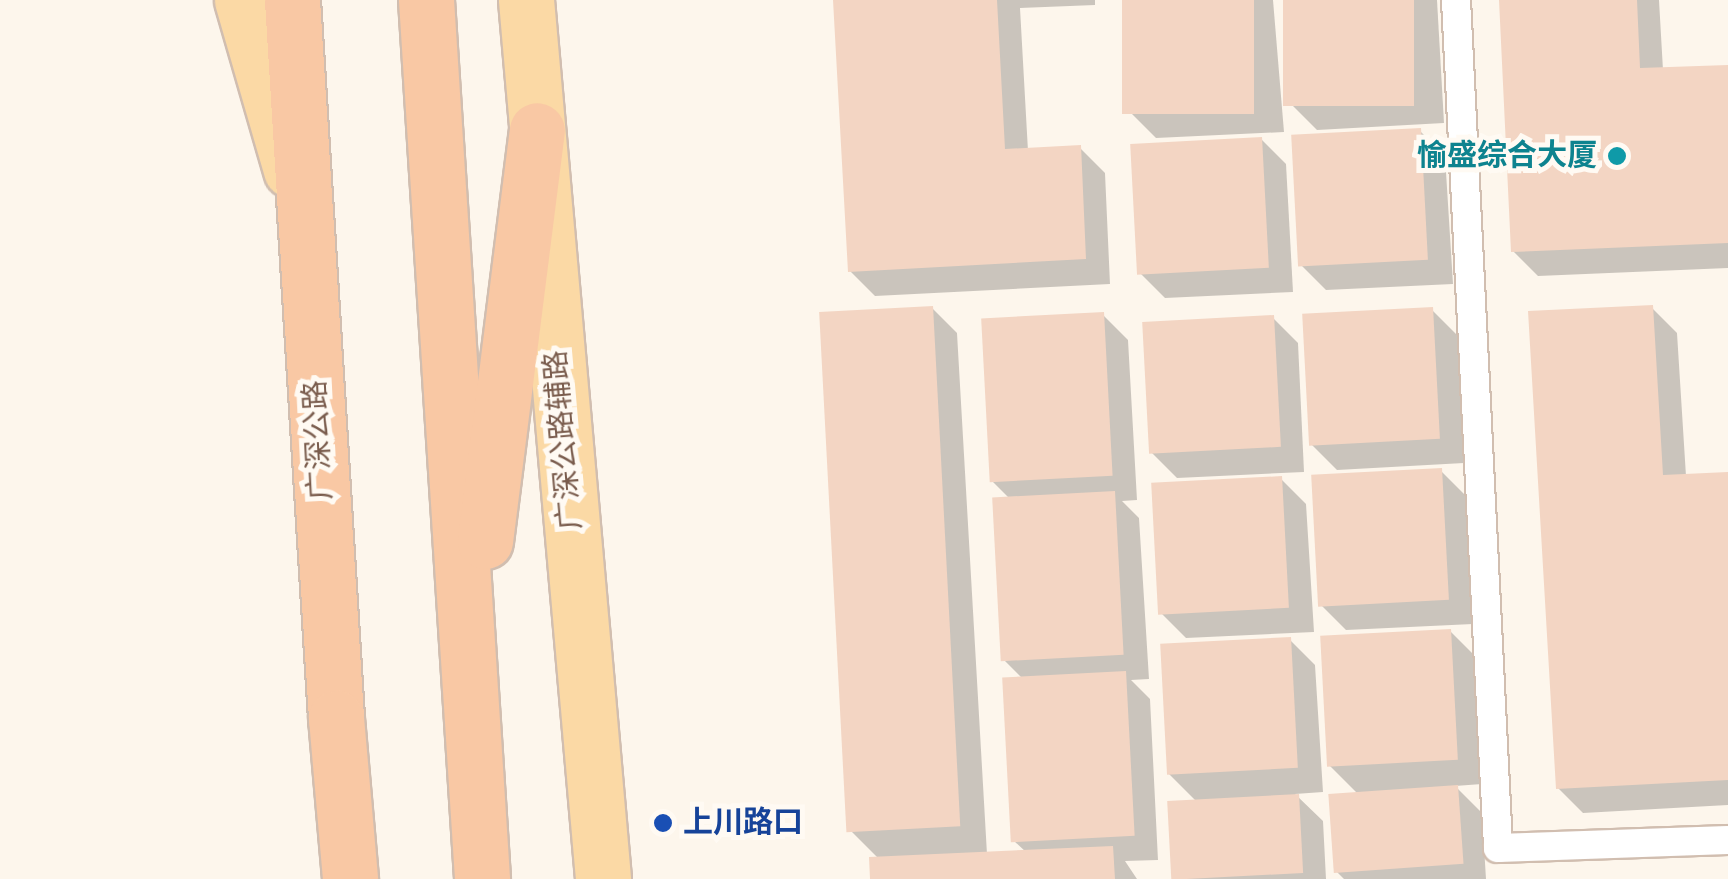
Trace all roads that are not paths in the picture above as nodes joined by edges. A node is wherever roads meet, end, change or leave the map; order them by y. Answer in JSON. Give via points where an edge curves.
{"nodes":[{"id":1,"x":242,"y":0,"type":"edge"},
{"id":2,"x":292,"y":0,"type":"edge"},
{"id":3,"x":426,"y":0,"type":"edge"},
{"id":4,"x":526,"y":0,"type":"edge"},
{"id":5,"x":1456,"y":0,"type":"edge"},
{"id":6,"x":537,"y":130,"type":"junction"},
{"id":7,"x":306,"y":223,"type":"junction"},
{"id":8,"x":468,"y":668,"type":"junction"},
{"id":9,"x":1728,"y":840,"type":"edge"},
{"id":10,"x":350,"y":879,"type":"edge"},
{"id":11,"x":482,"y":879,"type":"edge"},
{"id":12,"x":602,"y":879,"type":"edge"}],
"edges":[{"from":1,"to":7,"type":"main road"},
{"from":2,"to":7,"type":"highway","name":"广深公路"},
{"from":3,"to":8,"type":"highway"},
{"from":4,"to":6,"type":"main road","name":"广深公路辅路"},
{"from":5,"to":9,"type":"lane","via":[[1498,848]]},
{"from":6,"to":8,"type":"highway"},
{"from":6,"to":12,"type":"main road","name":"广深公路辅路"},
{"from":7,"to":10,"type":"highway","name":"广深公路"},
{"from":8,"to":11,"type":"highway"}]}
